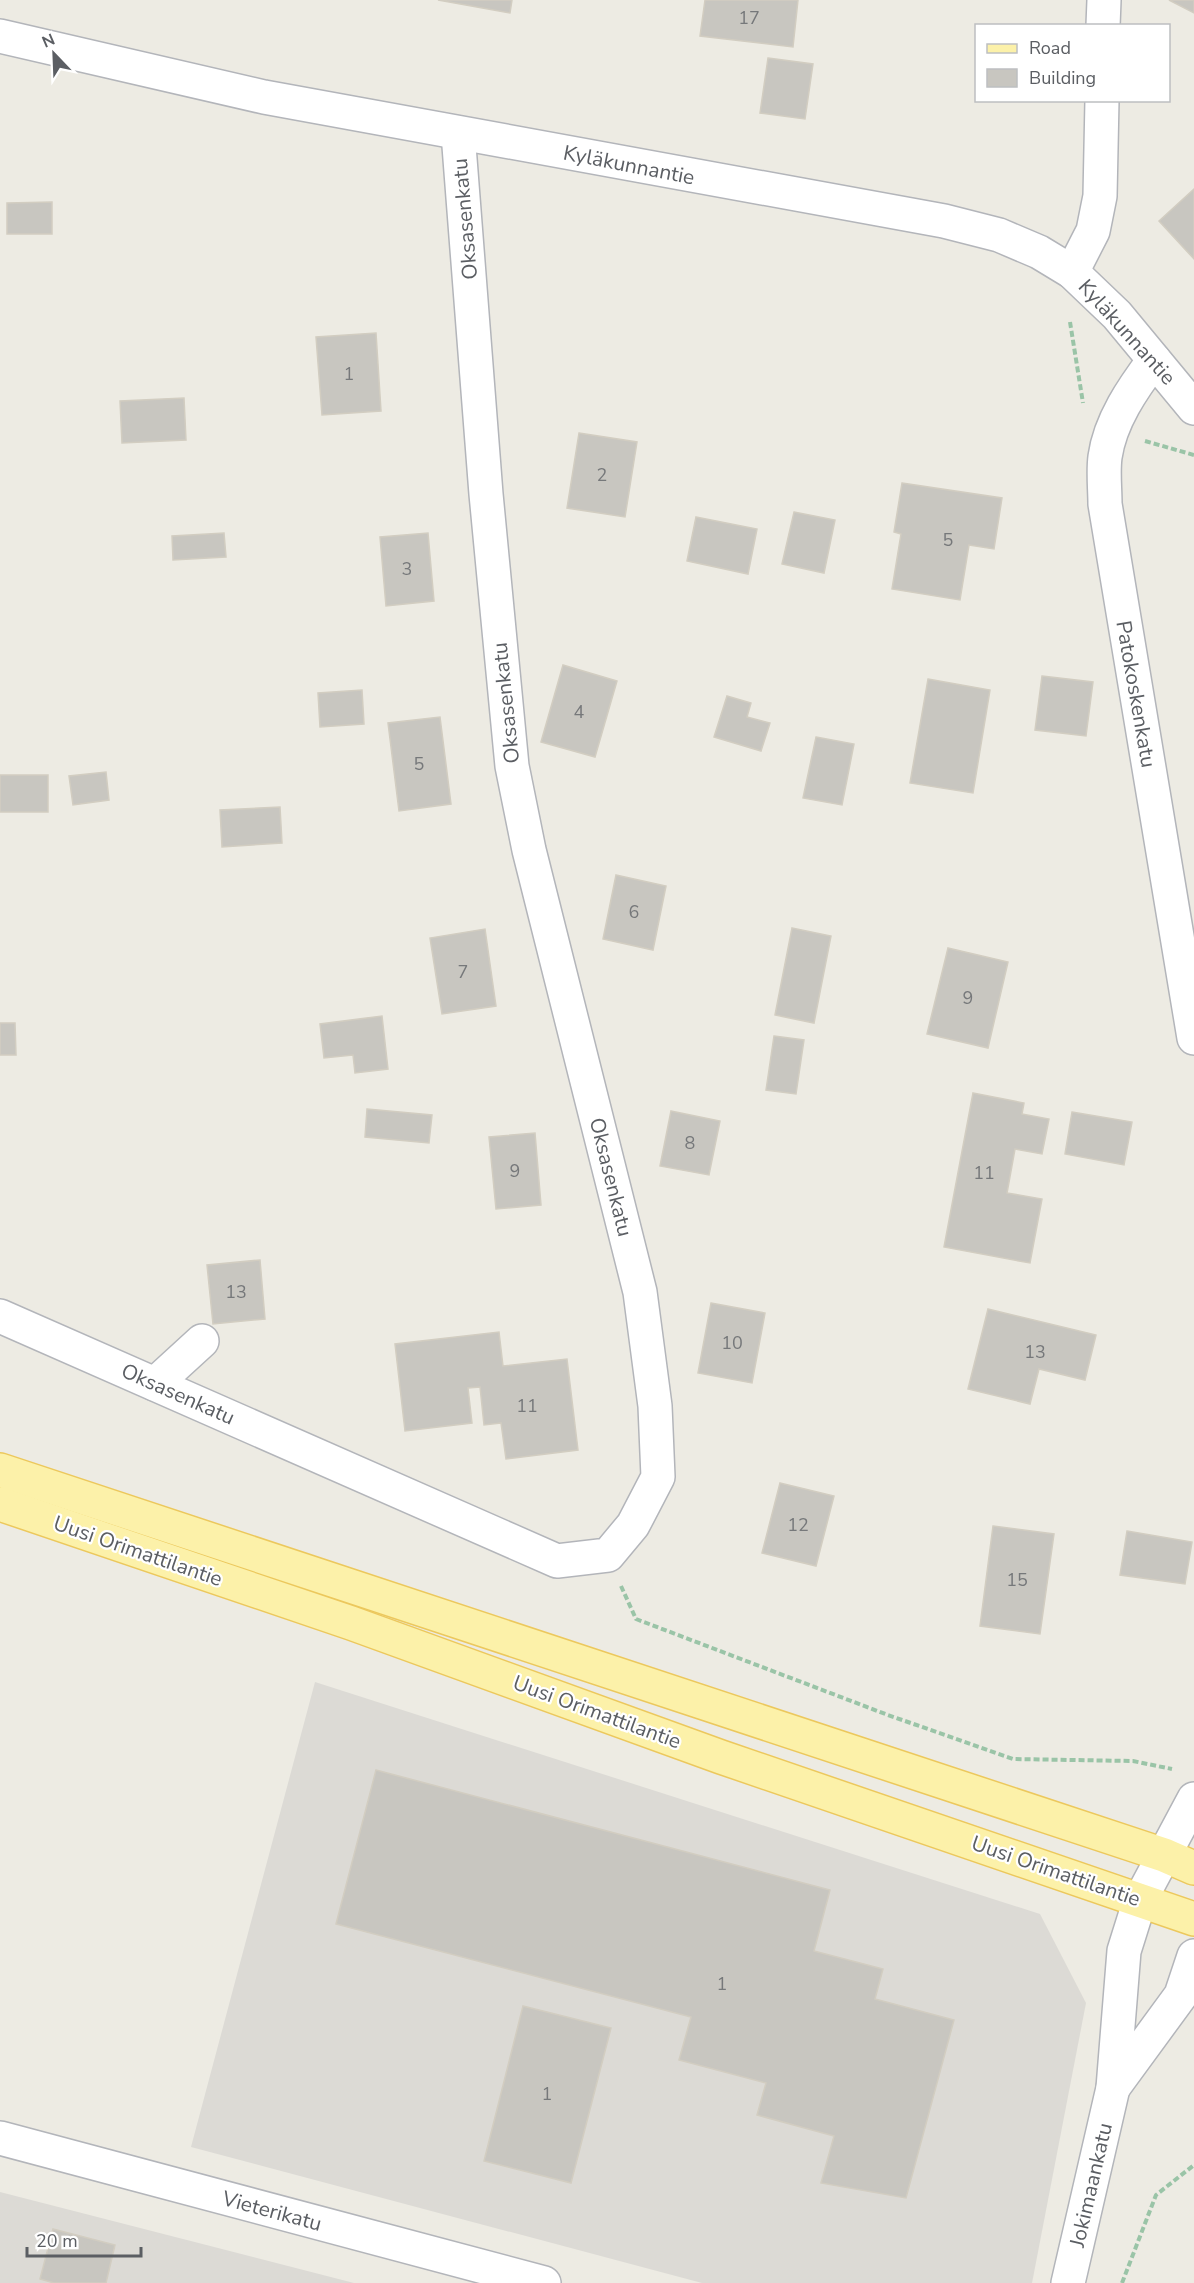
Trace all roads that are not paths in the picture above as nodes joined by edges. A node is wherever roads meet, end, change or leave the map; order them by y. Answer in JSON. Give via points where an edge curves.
{"nodes":[{"id":1,"x":1104,"y":0,"type":"edge"},
{"id":2,"x":1103,"y":24,"type":"edge"},
{"id":3,"x":0,"y":36,"type":"edge"},
{"id":4,"x":1102,"y":102,"type":"edge"},
{"id":5,"x":458,"y":133,"type":"junction"},
{"id":6,"x":1072,"y":272,"type":"junction"},
{"id":7,"x":1154,"y":360,"type":"junction"},
{"id":8,"x":1194,"y":408,"type":"edge"},
{"id":9,"x":1194,"y":1038,"type":"edge"},
{"id":10,"x":0,"y":1316,"type":"edge"},
{"id":11,"x":202,"y":1341,"type":"dead end"},
{"id":12,"x":155,"y":1384,"type":"junction"},
{"id":13,"x":0,"y":1470,"type":"edge"},
{"id":14,"x":0,"y":1504,"type":"edge"},
{"id":15,"x":1194,"y":1799,"type":"edge"},
{"id":16,"x":1164,"y":1855,"type":"junction"},
{"id":17,"x":1194,"y":1868,"type":"edge"},
{"id":18,"x":1140,"y":1900,"type":"junction"},
{"id":19,"x":1194,"y":1919,"type":"edge"},
{"id":20,"x":1194,"y":1956,"type":"edge"},
{"id":21,"x":1113,"y":2088,"type":"junction"},
{"id":22,"x":0,"y":2138,"type":"edge"},
{"id":23,"x":544,"y":2283,"type":"edge"},
{"id":24,"x":1068,"y":2283,"type":"edge"}],
"edges":[{"from":1,"to":2,"type":"street"},
{"from":3,"to":5,"type":"street","name":"Kyläkunnantie","via":[[264,97]]},
{"from":4,"to":6,"type":"street","via":[[1100,196],[1093,231]]},
{"from":5,"to":6,"type":"street","name":"Kyläkunnantie","via":[[944,221],[999,235]]},
{"from":5,"to":12,"type":"street","name":"Oksasenkatu","via":[[512,766],[528,850],[640,1292],[655,1407],[658,1477],[633,1525],[608,1555],[557,1562]]},
{"from":6,"to":7,"type":"street","name":"Kyläkunnantie","via":[[1117,315]]},
{"from":7,"to":8,"type":"street","name":"Kyläkunnantie"},
{"from":7,"to":9,"type":"street","name":"Patokoskenkatu","via":[[1131,392],[1112,432],[1105,457],[1105,504]]},
{"from":10,"to":12,"type":"street","name":"Oksasenkatu"},
{"from":11,"to":12,"type":"street"},
{"from":13,"to":16,"type":"main road","name":"Uusi Orimattilantie"},
{"from":14,"to":18,"type":"main road","name":"Uusi Orimattilantie"},
{"from":15,"to":16,"type":"street"},
{"from":16,"to":17,"type":"main road","name":"Uusi Orimattilantie"},
{"from":16,"to":18,"type":"street"},
{"from":18,"to":19,"type":"main road","name":"Uusi Orimattilantie"},
{"from":18,"to":21,"type":"street","name":"Jokimaankatu","via":[[1124,1951]]},
{"from":20,"to":21,"type":"street","name":"Jokimaankatu","via":[[1181,1995]]},
{"from":21,"to":24,"type":"street","name":"Jokimaankatu"},
{"from":22,"to":23,"type":"street","name":"Vieterikatu"}]}
